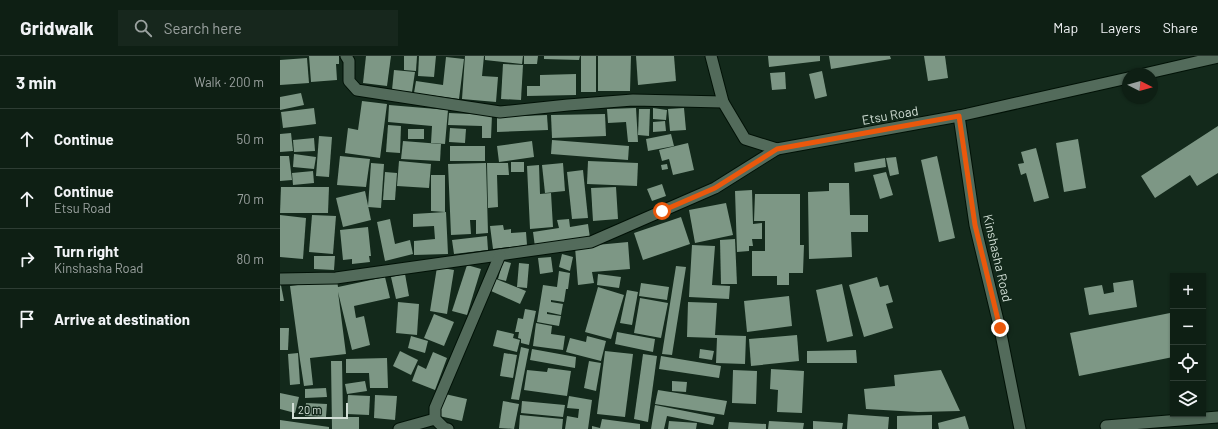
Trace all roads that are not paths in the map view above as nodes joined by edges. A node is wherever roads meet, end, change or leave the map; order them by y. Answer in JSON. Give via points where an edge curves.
{"nodes":[{"id":1,"x":346,"y":56,"type":"edge"},
{"id":2,"x":711,"y":56,"type":"edge"},
{"id":3,"x":1218,"y":57,"type":"edge"},
{"id":4,"x":1158,"y":71,"type":"edge"},
{"id":5,"x":1122,"y":79,"type":"edge"},
{"id":6,"x":722,"y":102,"type":"junction"},
{"id":7,"x":959,"y":116,"type":"junction"},
{"id":8,"x":777,"y":149,"type":"junction"},
{"id":9,"x":500,"y":255,"type":"junction"},
{"id":10,"x":280,"y":280,"type":"edge"},
{"id":11,"x":1218,"y":417,"type":"edge"},
{"id":12,"x":435,"y":419,"type":"junction"},
{"id":13,"x":1106,"y":426,"type":"dead end"},
{"id":14,"x":399,"y":429,"type":"edge"},
{"id":15,"x":448,"y":429,"type":"edge"},
{"id":16,"x":1020,"y":429,"type":"edge"}],
"edges":[{"from":1,"to":6,"type":"street","via":[[349,60],[349,81],[357,90],[500,112],[633,100]]},
{"from":2,"to":6,"type":"street","name":"Etsu Road"},
{"from":3,"to":4,"type":"street"},
{"from":5,"to":7,"type":"street","name":"Etsu Road"},
{"from":6,"to":8,"type":"street","name":"Etsu Road","via":[[745,139]]},
{"from":7,"to":8,"type":"street","name":"Etsu Road"},
{"from":7,"to":16,"type":"street","name":"Kinshasha Road","via":[[975,225],[1000,328]]},
{"from":8,"to":9,"type":"street","via":[[715,188],[591,242]]},
{"from":9,"to":10,"type":"street","via":[[336,278]]},
{"from":9,"to":12,"type":"street","via":[[435,408]]},
{"from":11,"to":13,"type":"street"},
{"from":12,"to":14,"type":"street"},
{"from":12,"to":15,"type":"street"}]}
